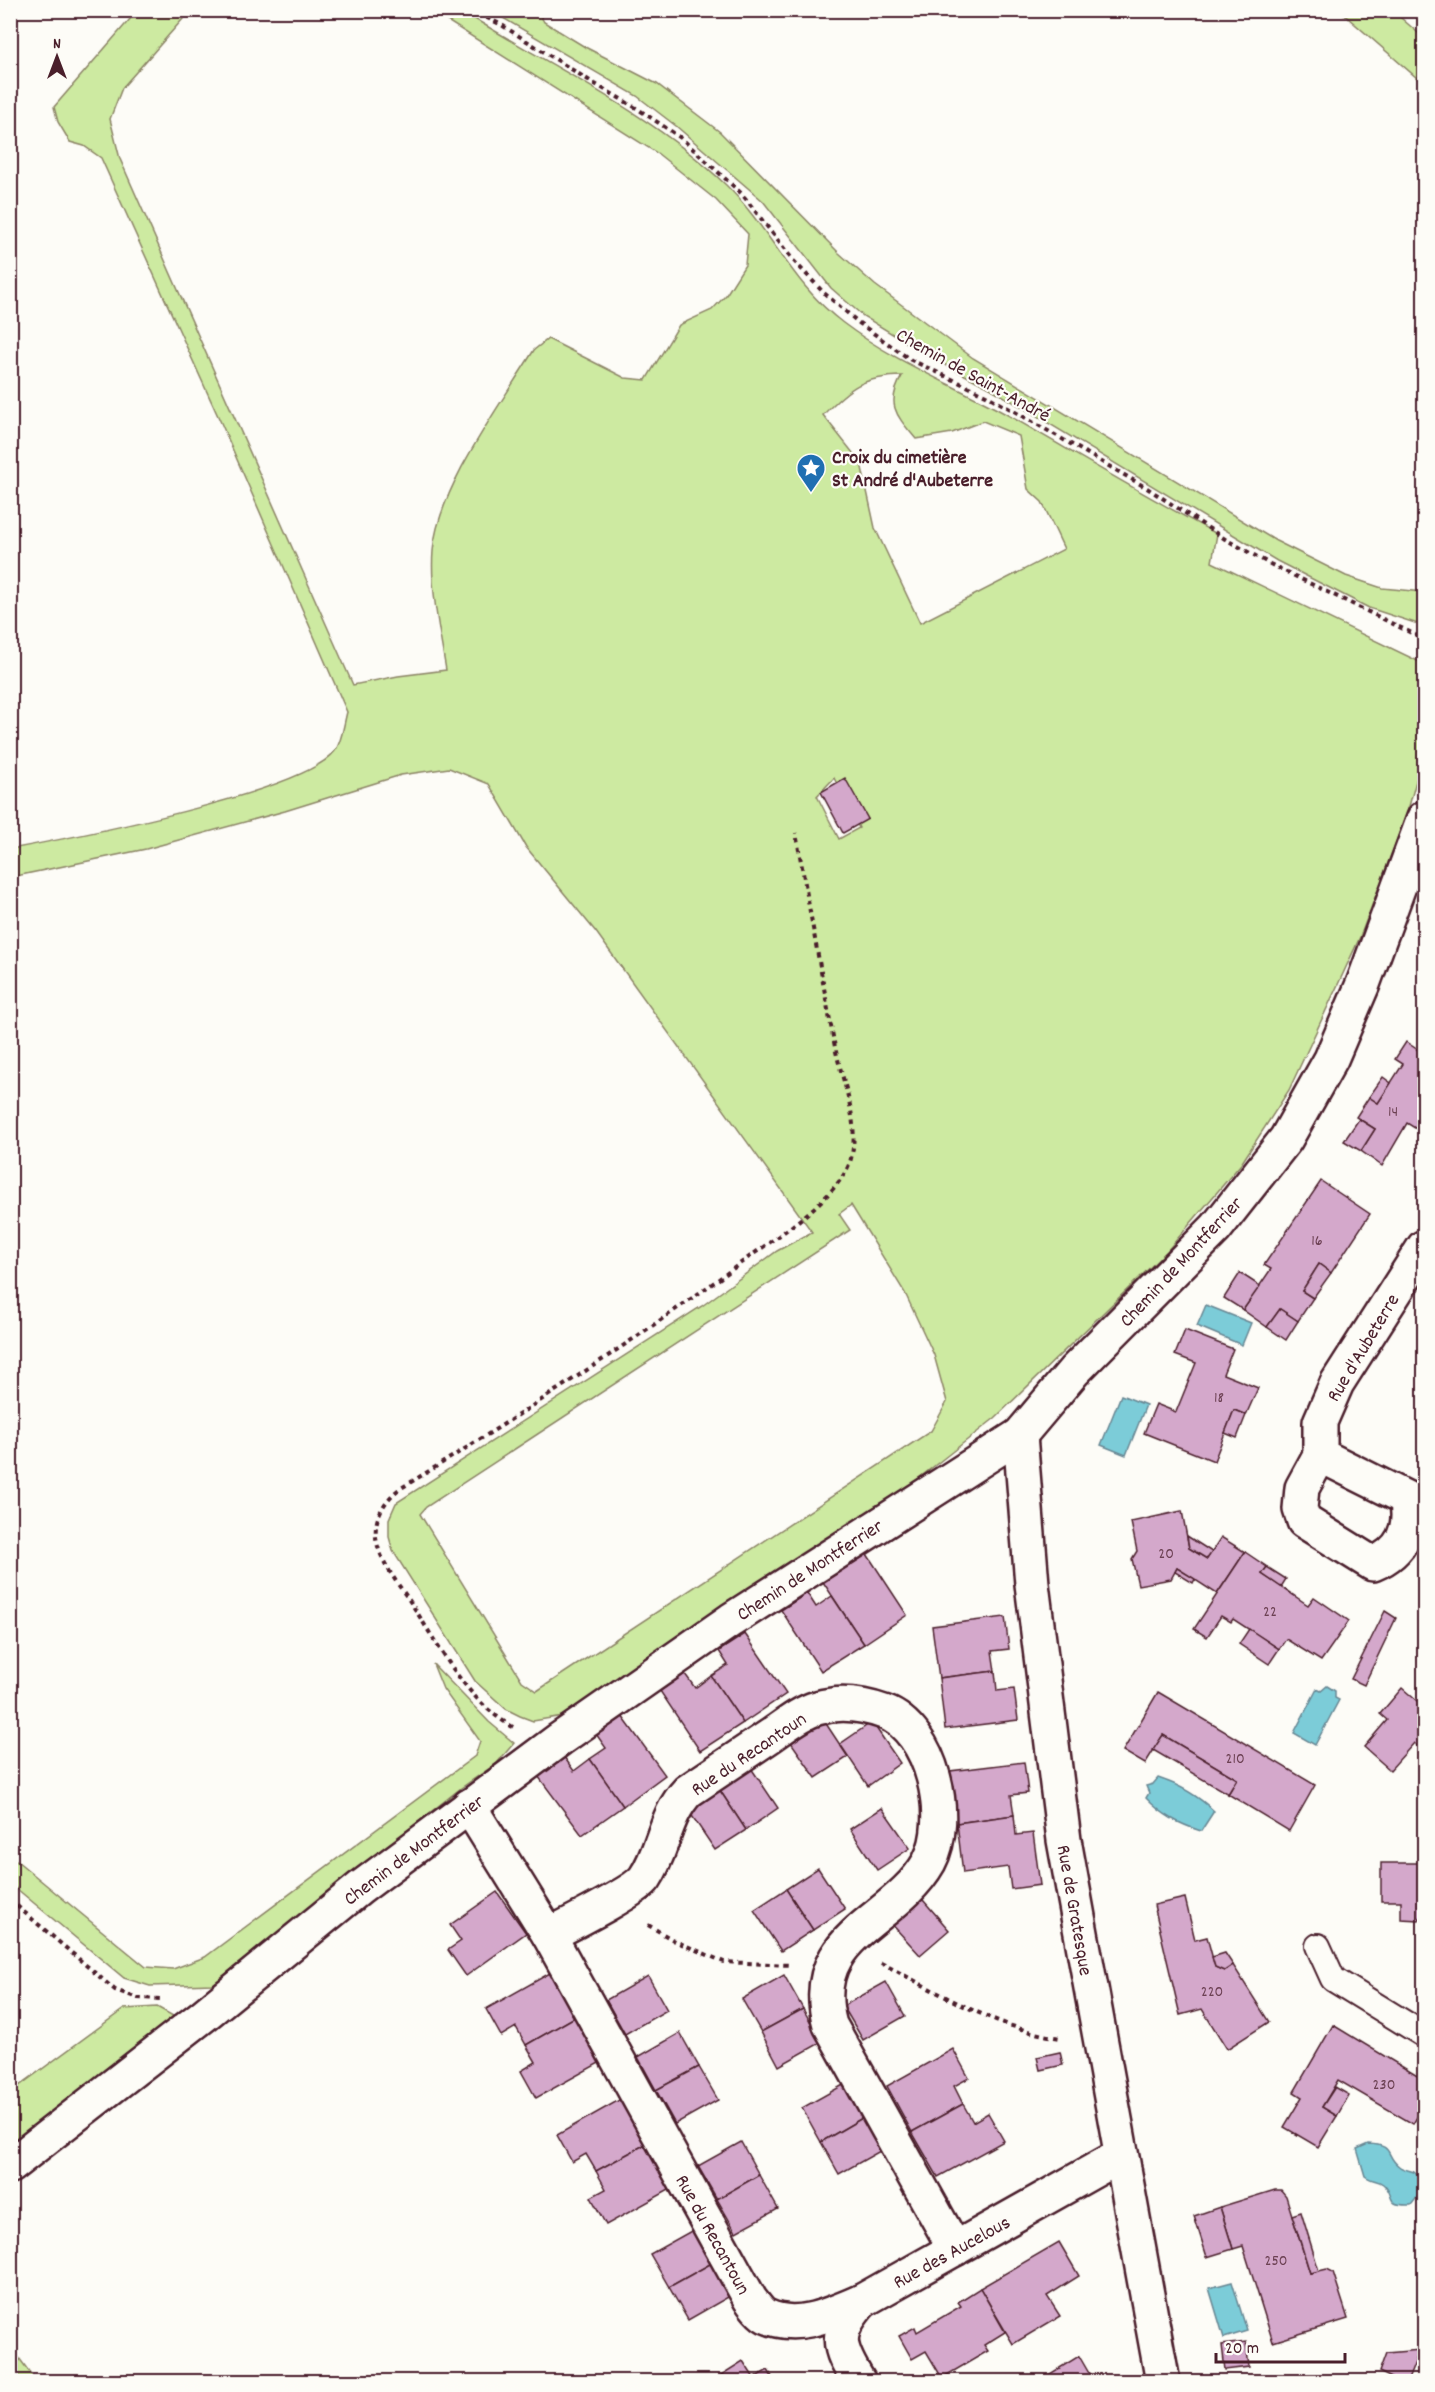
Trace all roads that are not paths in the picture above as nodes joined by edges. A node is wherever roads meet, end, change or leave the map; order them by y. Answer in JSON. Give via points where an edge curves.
{"nodes":[{"id":1,"x":1425,"y":818,"type":"edge"},
{"id":2,"x":1425,"y":1247,"type":"edge"},
{"id":3,"x":1020,"y":1435,"type":"junction"},
{"id":4,"x":1320,"y":1455,"type":"dead end"},
{"id":5,"x":469,"y":1806,"type":"junction"},
{"id":6,"x":549,"y":1935,"type":"junction"},
{"id":7,"x":1318,"y":1946,"type":"dead end"},
{"id":8,"x":1425,"y":2035,"type":"edge"},
{"id":9,"x":1120,"y":2156,"type":"junction"},
{"id":10,"x":10,"y":2166,"type":"edge"},
{"id":11,"x":955,"y":2249,"type":"junction"},
{"id":12,"x":862,"y":2301,"type":"junction"},
{"id":13,"x":859,"y":2382,"type":"edge"},
{"id":14,"x":1163,"y":2382,"type":"edge"}],
"edges":[{"from":1,"to":3,"type":"street","name":"Chemin de Montferrier","via":[[1340,1038],[1286,1138],[1216,1228],[1074,1371]]},
{"from":2,"to":4,"type":"street","name":"Rue d'Aubeterre","via":[[1337,1383],[1320,1422]]},
{"from":3,"to":5,"type":"street","name":"Chemin de Montferrier","via":[[730,1620]]},
{"from":3,"to":9,"type":"street","name":"Rue de Gratesque","via":[[1032,1584],[1064,1840]]},
{"from":5,"to":6,"type":"street","name":"Rue du Recantoun"},
{"from":5,"to":10,"type":"street","name":"Chemin de Montferrier"},
{"from":6,"to":11,"type":"street","name":"Rue du Recantoun","via":[[644,1880],[676,1803],[795,1719],[816,1708],[840,1704],[866,1706],[894,1716],[924,1748],[932,1768],[937,1840],[918,1879],[843,1945],[831,1965],[825,2006],[830,2025]]},
{"from":6,"to":12,"type":"street","name":"Rue du Recantoun","via":[[750,2299],[765,2316],[792,2322],[822,2318]]},
{"from":7,"to":8,"type":"lane","via":[[1333,1979]]},
{"from":9,"to":11,"type":"street","name":"Rue des Aucelous"},
{"from":9,"to":14,"type":"street","name":"Rue de Gratesque"},
{"from":11,"to":12,"type":"street","name":"Rue des Aucelous"},
{"from":12,"to":13,"type":"street","name":"Rue des Aucelous","via":[[839,2336],[844,2357]]}]}
